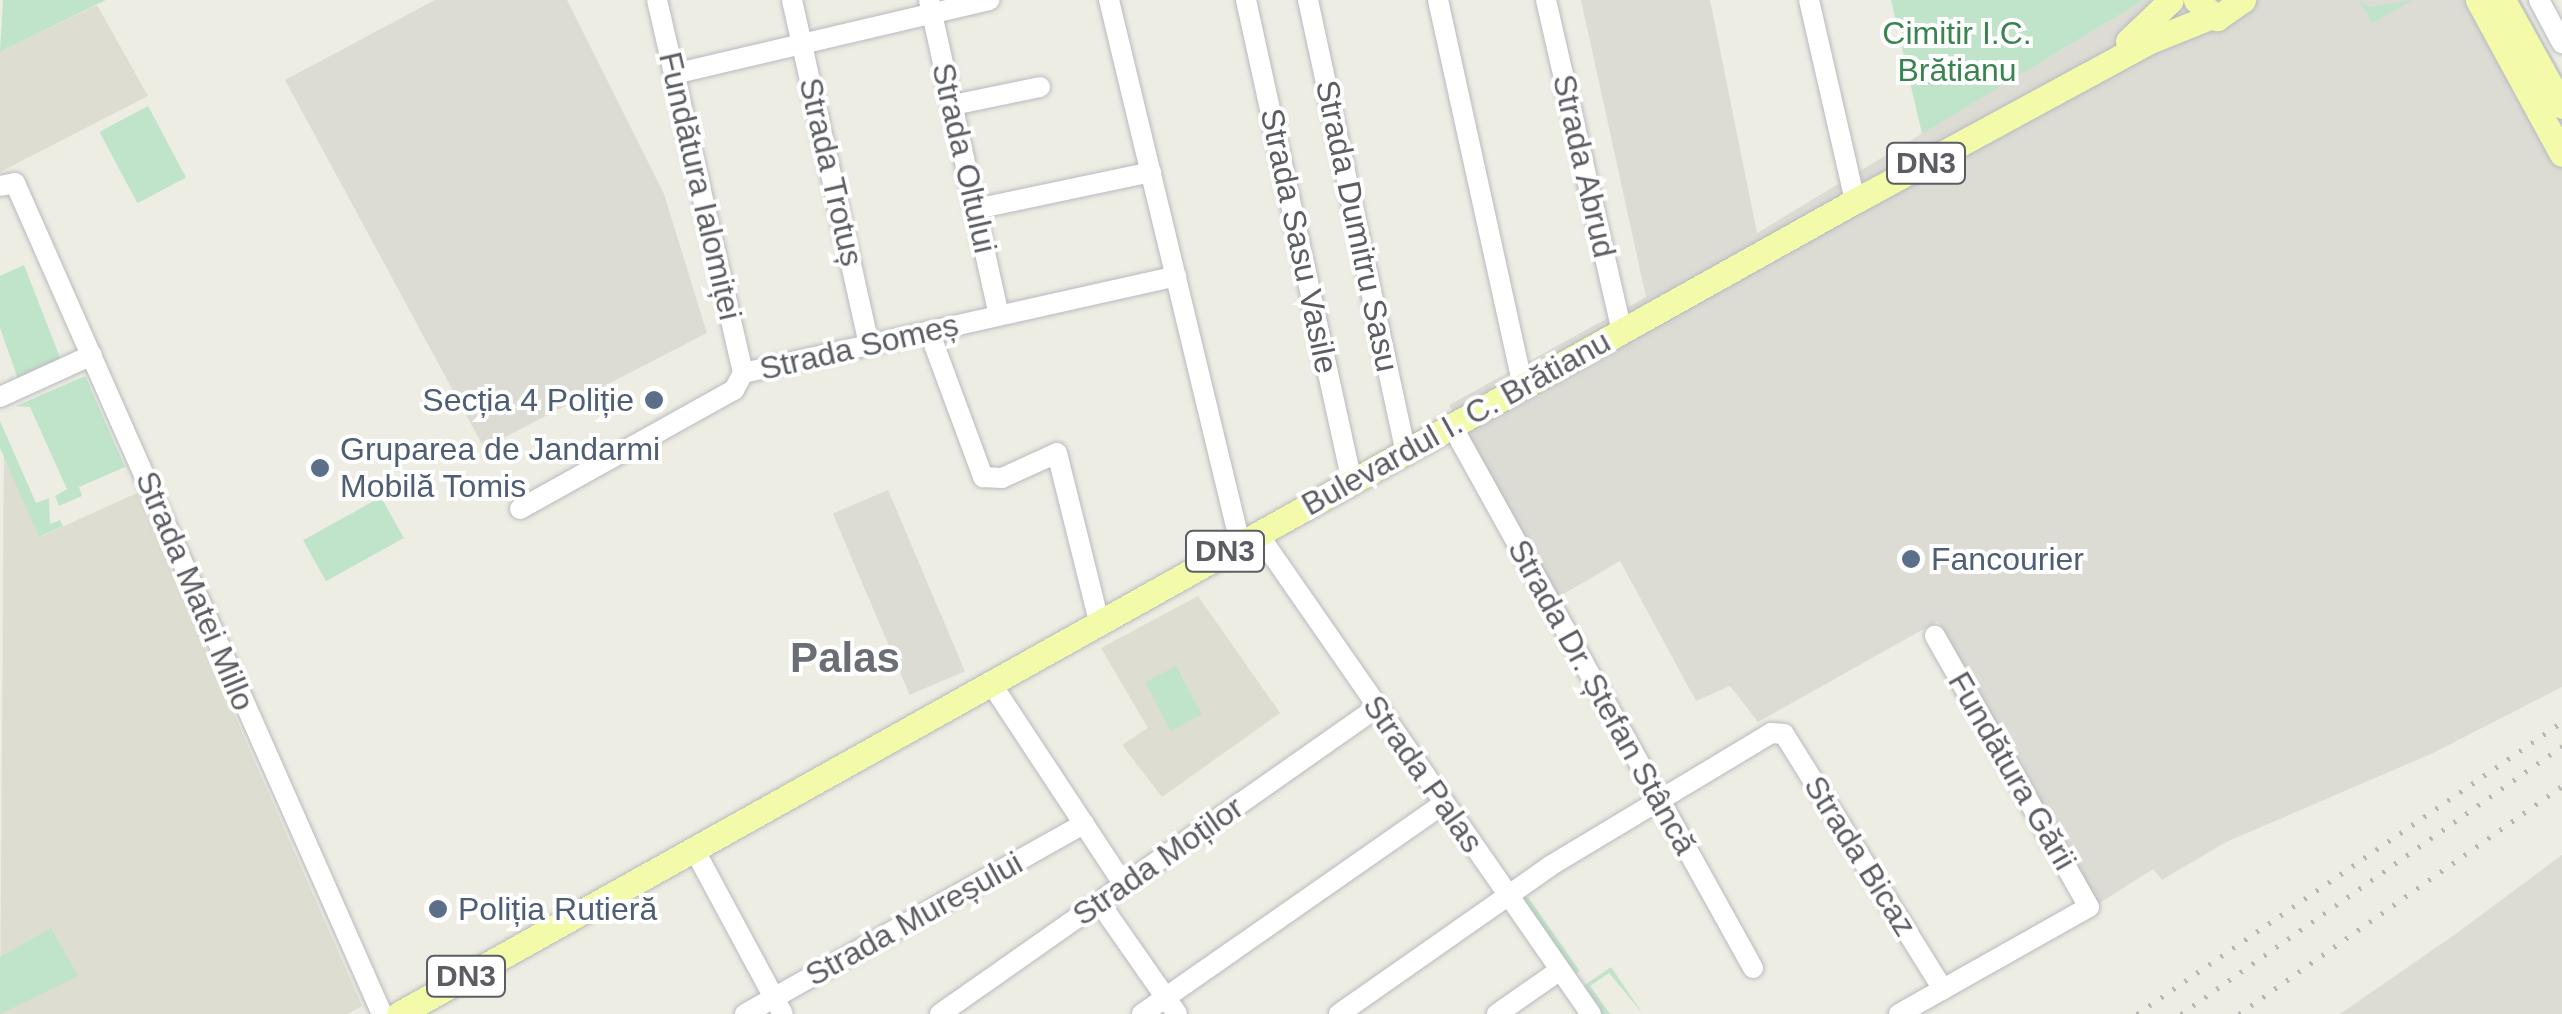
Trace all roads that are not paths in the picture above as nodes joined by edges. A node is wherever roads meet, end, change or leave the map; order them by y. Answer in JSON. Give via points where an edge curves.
{"nodes":[{"id":1,"x":657,"y":0,"type":"edge"},
{"id":2,"x":792,"y":0,"type":"edge"},
{"id":3,"x":989,"y":0,"type":"edge"},
{"id":4,"x":1109,"y":0,"type":"edge"},
{"id":5,"x":1246,"y":0,"type":"edge"},
{"id":6,"x":1308,"y":0,"type":"edge"},
{"id":7,"x":1438,"y":0,"type":"edge"},
{"id":8,"x":1546,"y":0,"type":"edge"},
{"id":9,"x":1809,"y":0,"type":"edge"},
{"id":10,"x":2171,"y":0,"type":"edge"},
{"id":11,"x":2478,"y":0,"type":"edge"},
{"id":12,"x":2504,"y":0,"type":"edge"},
{"id":13,"x":2539,"y":0,"type":"edge"},
{"id":14,"x":2241,"y":1,"type":"edge"},
{"id":15,"x":2200,"y":6,"type":"edge"},
{"id":16,"x":931,"y":7,"type":"edge"},
{"id":17,"x":2562,"y":43,"type":"edge"},
{"id":18,"x":802,"y":44,"type":"junction"},
{"id":19,"x":674,"y":74,"type":"junction"},
{"id":20,"x":2073,"y":82,"type":"junction"},
{"id":21,"x":1040,"y":87,"type":"dead end"},
{"id":22,"x":953,"y":106,"type":"junction"},
{"id":23,"x":2562,"y":106,"type":"edge"},
{"id":24,"x":2562,"y":154,"type":"edge"},
{"id":25,"x":1151,"y":172,"type":"junction"},
{"id":26,"x":0,"y":186,"type":"edge"},
{"id":27,"x":1855,"y":201,"type":"junction"},
{"id":28,"x":976,"y":208,"type":"junction"},
{"id":29,"x":1176,"y":276,"type":"junction"},
{"id":30,"x":1000,"y":316,"type":"junction"},
{"id":31,"x":929,"y":331,"type":"junction"},
{"id":32,"x":1622,"y":331,"type":"junction"},
{"id":33,"x":869,"y":345,"type":"junction"},
{"id":34,"x":92,"y":356,"type":"junction"},
{"id":35,"x":743,"y":372,"type":"junction"},
{"id":36,"x":1523,"y":386,"type":"junction"},
{"id":37,"x":0,"y":397,"type":"edge"},
{"id":38,"x":1452,"y":426,"type":"junction"},
{"id":39,"x":1406,"y":452,"type":"junction"},
{"id":40,"x":1352,"y":482,"type":"junction"},
{"id":41,"x":520,"y":509,"type":"dead end"},
{"id":42,"x":1249,"y":538,"type":"junction"},
{"id":43,"x":1099,"y":622,"type":"junction"},
{"id":44,"x":1935,"y":636,"type":"dead end"},
{"id":45,"x":991,"y":683,"type":"junction"},
{"id":46,"x":1376,"y":708,"type":"junction"},
{"id":47,"x":1657,"y":800,"type":"junction"},
{"id":48,"x":1444,"y":804,"type":"junction"},
{"id":49,"x":1084,"y":824,"type":"junction"},
{"id":50,"x":694,"y":849,"type":"junction"},
{"id":51,"x":1124,"y":885,"type":"junction"},
{"id":52,"x":1508,"y":895,"type":"junction"},
{"id":53,"x":1099,"y":902,"type":"junction"},
{"id":54,"x":1753,"y":968,"type":"dead end"},
{"id":55,"x":1560,"y":970,"type":"junction"},
{"id":56,"x":1943,"y":990,"type":"junction"},
{"id":57,"x":779,"y":1006,"type":"edge"},
{"id":58,"x":1172,"y":1006,"type":"edge"},
{"id":59,"x":382,"y":1014,"type":"edge"},
{"id":60,"x":398,"y":1014,"type":"edge"},
{"id":61,"x":744,"y":1014,"type":"edge"},
{"id":62,"x":940,"y":1014,"type":"edge"},
{"id":63,"x":1142,"y":1014,"type":"edge"},
{"id":64,"x":1339,"y":1014,"type":"edge"},
{"id":65,"x":1497,"y":1014,"type":"edge"},
{"id":66,"x":1591,"y":1014,"type":"edge"},
{"id":67,"x":1900,"y":1014,"type":"edge"}],
"edges":[{"from":1,"to":19,"type":"street","name":"Fundătura Ialomiței"},
{"from":2,"to":18,"type":"street","name":"Strada Trotuș"},
{"from":3,"to":16,"type":"street"},
{"from":4,"to":25,"type":"street"},
{"from":5,"to":40,"type":"street","name":"Strada Sasu Vasile"},
{"from":6,"to":39,"type":"street","name":"Strada Dumitru Sasu"},
{"from":7,"to":36,"type":"street"},
{"from":8,"to":32,"type":"street","name":"Strada Abrud"},
{"from":9,"to":27,"type":"street"},
{"from":10,"to":20,"type":"main road"},
{"from":11,"to":24,"type":"main road"},
{"from":12,"to":23,"type":"main road"},
{"from":13,"to":17,"type":"street"},
{"from":14,"to":15,"type":"main road","number":"DN3","via":[[2230,15]]},
{"from":15,"to":20,"type":"main road","name":"Bulevardul I. C. Brătianu","number":"DN3","via":[[2150,42]]},
{"from":16,"to":18,"type":"street"},
{"from":16,"to":22,"type":"street","name":"Strada Oltului"},
{"from":18,"to":19,"type":"street"},
{"from":18,"to":33,"type":"street","name":"Strada Trotuș"},
{"from":19,"to":35,"type":"street","name":"Fundătura Ialomiței"},
{"from":20,"to":27,"type":"main road","name":"Bulevardul I. C. Brătianu","number":"DN3"},
{"from":21,"to":22,"type":"street"},
{"from":22,"to":28,"type":"street","name":"Strada Oltului"},
{"from":25,"to":28,"type":"street"},
{"from":25,"to":29,"type":"street"},
{"from":26,"to":34,"type":"street","name":"Strada Matei Millo","via":[[15,183]]},
{"from":27,"to":32,"type":"main road","name":"Bulevardul I. C. Brătianu","number":"DN3"},
{"from":28,"to":30,"type":"street","name":"Strada Oltului"},
{"from":29,"to":30,"type":"street","name":"Strada Someș"},
{"from":29,"to":42,"type":"street"},
{"from":30,"to":31,"type":"street","name":"Strada Someș"},
{"from":31,"to":33,"type":"street","name":"Strada Someș"},
{"from":31,"to":43,"type":"street","via":[[983,477],[1002,478],[1057,453]]},
{"from":32,"to":36,"type":"main road","name":"Bulevardul I. C. Brătianu","number":"DN3"},
{"from":33,"to":35,"type":"street","name":"Strada Someș"},
{"from":34,"to":37,"type":"street"},
{"from":34,"to":59,"type":"street","name":"Strada Matei Millo"},
{"from":35,"to":41,"type":"street","name":"Strada Someș","via":[[734,390]]},
{"from":36,"to":38,"type":"main road","name":"Bulevardul I. C. Brătianu","number":"DN3"},
{"from":38,"to":39,"type":"main road","name":"Bulevardul I. C. Brătianu","number":"DN3"},
{"from":38,"to":47,"type":"street","name":"Strada Dr. Ștefan Stâncă"},
{"from":39,"to":40,"type":"main road","name":"Bulevardul I. C. Brătianu","number":"DN3"},
{"from":40,"to":42,"type":"main road","name":"Bulevardul I. C. Brătianu","number":"DN3"},
{"from":42,"to":43,"type":"main road","name":"Bulevardul I. C. Brătianu","number":"DN3"},
{"from":42,"to":46,"type":"street","name":"Strada Palas"},
{"from":43,"to":45,"type":"main road","name":"Bulevardul I. C. Brătianu","number":"DN3"},
{"from":44,"to":56,"type":"street","name":"Fundătura Gării","via":[[2089,907]]},
{"from":45,"to":49,"type":"street"},
{"from":45,"to":50,"type":"main road","name":"Bulevardul I. C. Brătianu","number":"DN3"},
{"from":46,"to":48,"type":"street","name":"Strada Palas"},
{"from":46,"to":51,"type":"street","name":"Strada Moților"},
{"from":47,"to":52,"type":"street"},
{"from":47,"to":54,"type":"street","name":"Strada Dr. Ștefan Stâncă"},
{"from":47,"to":56,"type":"street","name":"Strada Bicaz","via":[[1771,733],[1784,734]]},
{"from":48,"to":52,"type":"street","name":"Strada Palas"},
{"from":48,"to":58,"type":"street"},
{"from":49,"to":51,"type":"street"},
{"from":49,"to":57,"type":"street","name":"Strada Mureșului"},
{"from":50,"to":57,"type":"street"},
{"from":50,"to":60,"type":"main road","name":"Bulevardul I. C. Brătianu","number":"DN3"},
{"from":51,"to":53,"type":"street","name":"Strada Moților"},
{"from":52,"to":55,"type":"street","name":"Strada Palas"},
{"from":52,"to":64,"type":"street"},
{"from":53,"to":58,"type":"street"},
{"from":53,"to":62,"type":"street","name":"Strada Moților"},
{"from":55,"to":65,"type":"street"},
{"from":55,"to":66,"type":"street","name":"Strada Palas"},
{"from":56,"to":67,"type":"street"},
{"from":57,"to":61,"type":"street","name":"Strada Mureșului"},
{"from":58,"to":63,"type":"street"}]}
